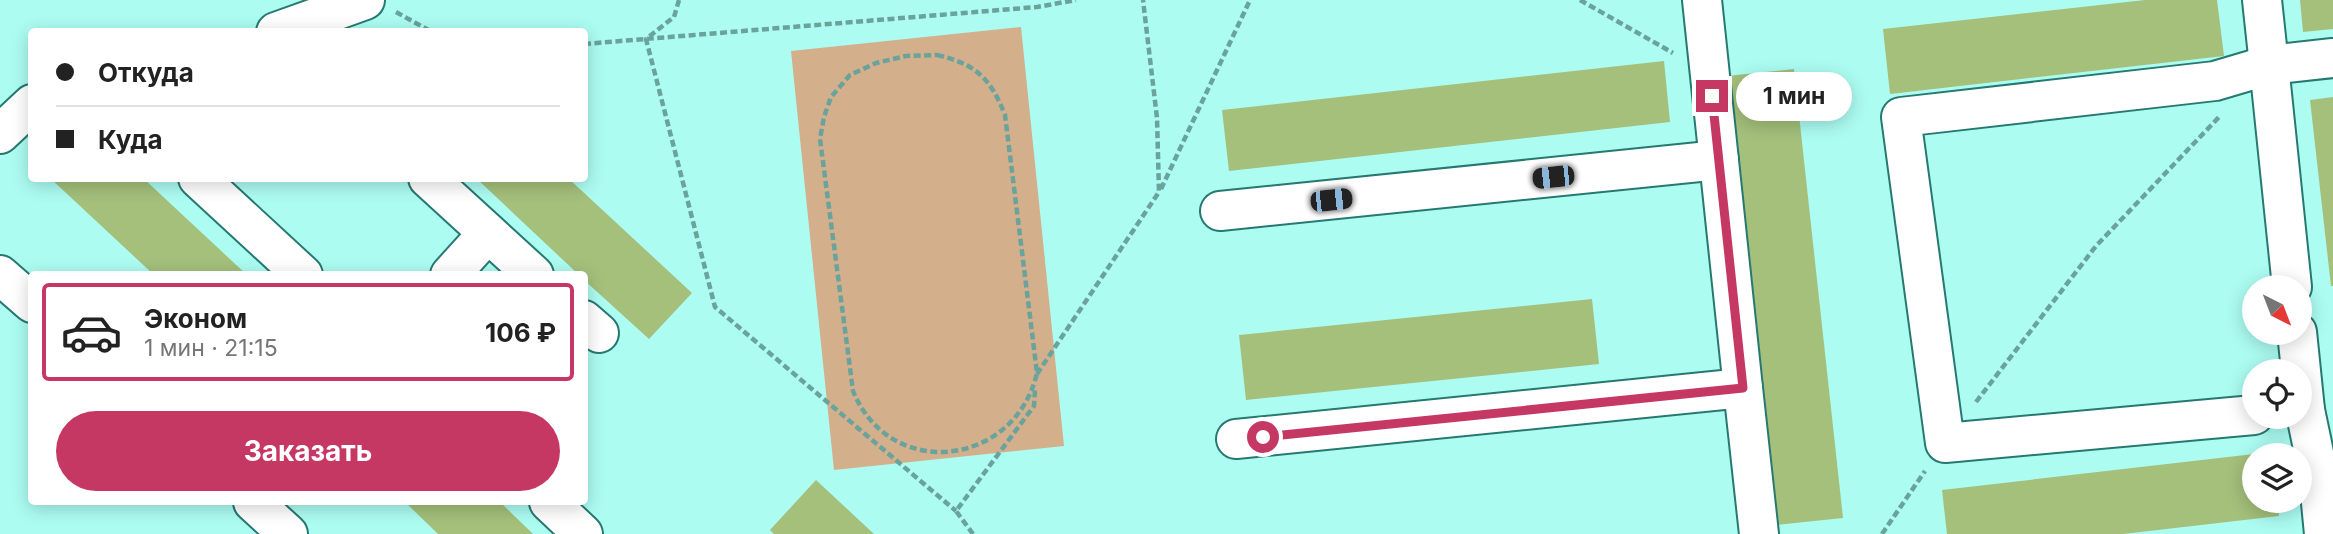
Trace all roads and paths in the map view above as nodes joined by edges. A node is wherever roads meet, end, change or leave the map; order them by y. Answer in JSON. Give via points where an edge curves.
{"nodes":[{"id":1,"x":679,"y":0,"type":"edge"},
{"id":2,"x":1076,"y":0,"type":"edge"},
{"id":3,"x":1143,"y":0,"type":"edge"},
{"id":4,"x":1250,"y":0,"type":"edge"},
{"id":5,"x":1580,"y":0,"type":"edge"},
{"id":6,"x":1702,"y":0,"type":"edge"},
{"id":7,"x":2262,"y":0,"type":"edge"},
{"id":8,"x":375,"y":3,"type":"edge"},
{"id":9,"x":290,"y":28,"type":"edge"},
{"id":10,"x":424,"y":28,"type":"edge"},
{"id":11,"x":646,"y":39,"type":"junction"},
{"id":12,"x":588,"y":44,"type":"edge"},
{"id":13,"x":2333,"y":58,"type":"edge"},
{"id":14,"x":2269,"y":65,"type":"junction"},
{"id":15,"x":1710,"y":74,"type":"junction"},
{"id":16,"x":28,"y":108,"type":"edge"},
{"id":17,"x":2221,"y":115,"type":"dead end"},
{"id":18,"x":0,"y":134,"type":"edge"},
{"id":19,"x":1719,"y":159,"type":"junction"},
{"id":20,"x":202,"y":182,"type":"edge"},
{"id":21,"x":432,"y":182,"type":"edge"},
{"id":22,"x":1159,"y":192,"type":"junction"},
{"id":23,"x":1220,"y":211,"type":"dead end"},
{"id":24,"x":488,"y":233,"type":"junction"},
{"id":25,"x":299,"y":271,"type":"edge"},
{"id":26,"x":454,"y":271,"type":"edge"},
{"id":27,"x":530,"y":271,"type":"edge"},
{"id":28,"x":0,"y":275,"type":"edge"},
{"id":29,"x":2291,"y":275,"type":"edge"},
{"id":30,"x":28,"y":300,"type":"edge"},
{"id":31,"x":1037,"y":373,"type":"junction"},
{"id":32,"x":1743,"y":388,"type":"junction"},
{"id":33,"x":2242,"y":416,"type":"edge"},
{"id":34,"x":2309,"y":429,"type":"edge"},
{"id":35,"x":1236,"y":439,"type":"dead end"},
{"id":36,"x":1945,"y":443,"type":"junction"},
{"id":37,"x":2326,"y":472,"type":"edge"},
{"id":38,"x":256,"y":505,"type":"edge"},
{"id":39,"x":552,"y":505,"type":"edge"},
{"id":40,"x":956,"y":511,"type":"junction"},
{"id":41,"x":288,"y":534,"type":"edge"},
{"id":42,"x":583,"y":534,"type":"edge"},
{"id":43,"x":973,"y":534,"type":"edge"},
{"id":44,"x":1759,"y":534,"type":"edge"},
{"id":45,"x":1882,"y":534,"type":"edge"},
{"id":46,"x":2324,"y":534,"type":"edge"}],
"edges":[{"from":1,"to":11,"type":"path","via":[[674,16]]},
{"from":2,"to":11,"type":"path"},
{"from":3,"to":22,"type":"path","via":[[1157,118]]},
{"from":4,"to":22,"type":"path"},
{"from":5,"to":15,"type":"path"},
{"from":6,"to":15,"type":"street"},
{"from":7,"to":14,"type":"street"},
{"from":8,"to":9,"type":"street"},
{"from":8,"to":10,"type":"path"},
{"from":11,"to":12,"type":"path"},
{"from":11,"to":40,"type":"path","via":[[715,307]]},
{"from":13,"to":14,"type":"street"},
{"from":14,"to":29,"type":"street"},
{"from":14,"to":36,"type":"street","via":[[2215,81],[1901,117]]},
{"from":15,"to":19,"type":"street"},
{"from":16,"to":18,"type":"street"},
{"from":17,"to":36,"type":"path","via":[[2096,246]]},
{"from":19,"to":23,"type":"street"},
{"from":19,"to":32,"type":"street"},
{"from":20,"to":25,"type":"street"},
{"from":21,"to":24,"type":"street"},
{"from":22,"to":31,"type":"path"},
{"from":24,"to":26,"type":"street"},
{"from":24,"to":27,"type":"street"},
{"from":28,"to":30,"type":"street"},
{"from":31,"to":31,"type":"path","via":[[1005,115],[998,96],[967,62],[937,55],[906,56],[850,75],[831,97],[820,139],[853,391],[860,408],[891,440],[919,450],[979,445],[1021,414]]},
{"from":31,"to":40,"type":"path","via":[[1034,406]]},
{"from":32,"to":35,"type":"street"},
{"from":32,"to":44,"type":"street"},
{"from":33,"to":36,"type":"street"},
{"from":34,"to":37,"type":"street"},
{"from":36,"to":45,"type":"path"},
{"from":37,"to":46,"type":"street"},
{"from":38,"to":41,"type":"street"},
{"from":39,"to":42,"type":"street"},
{"from":40,"to":43,"type":"path"}]}
